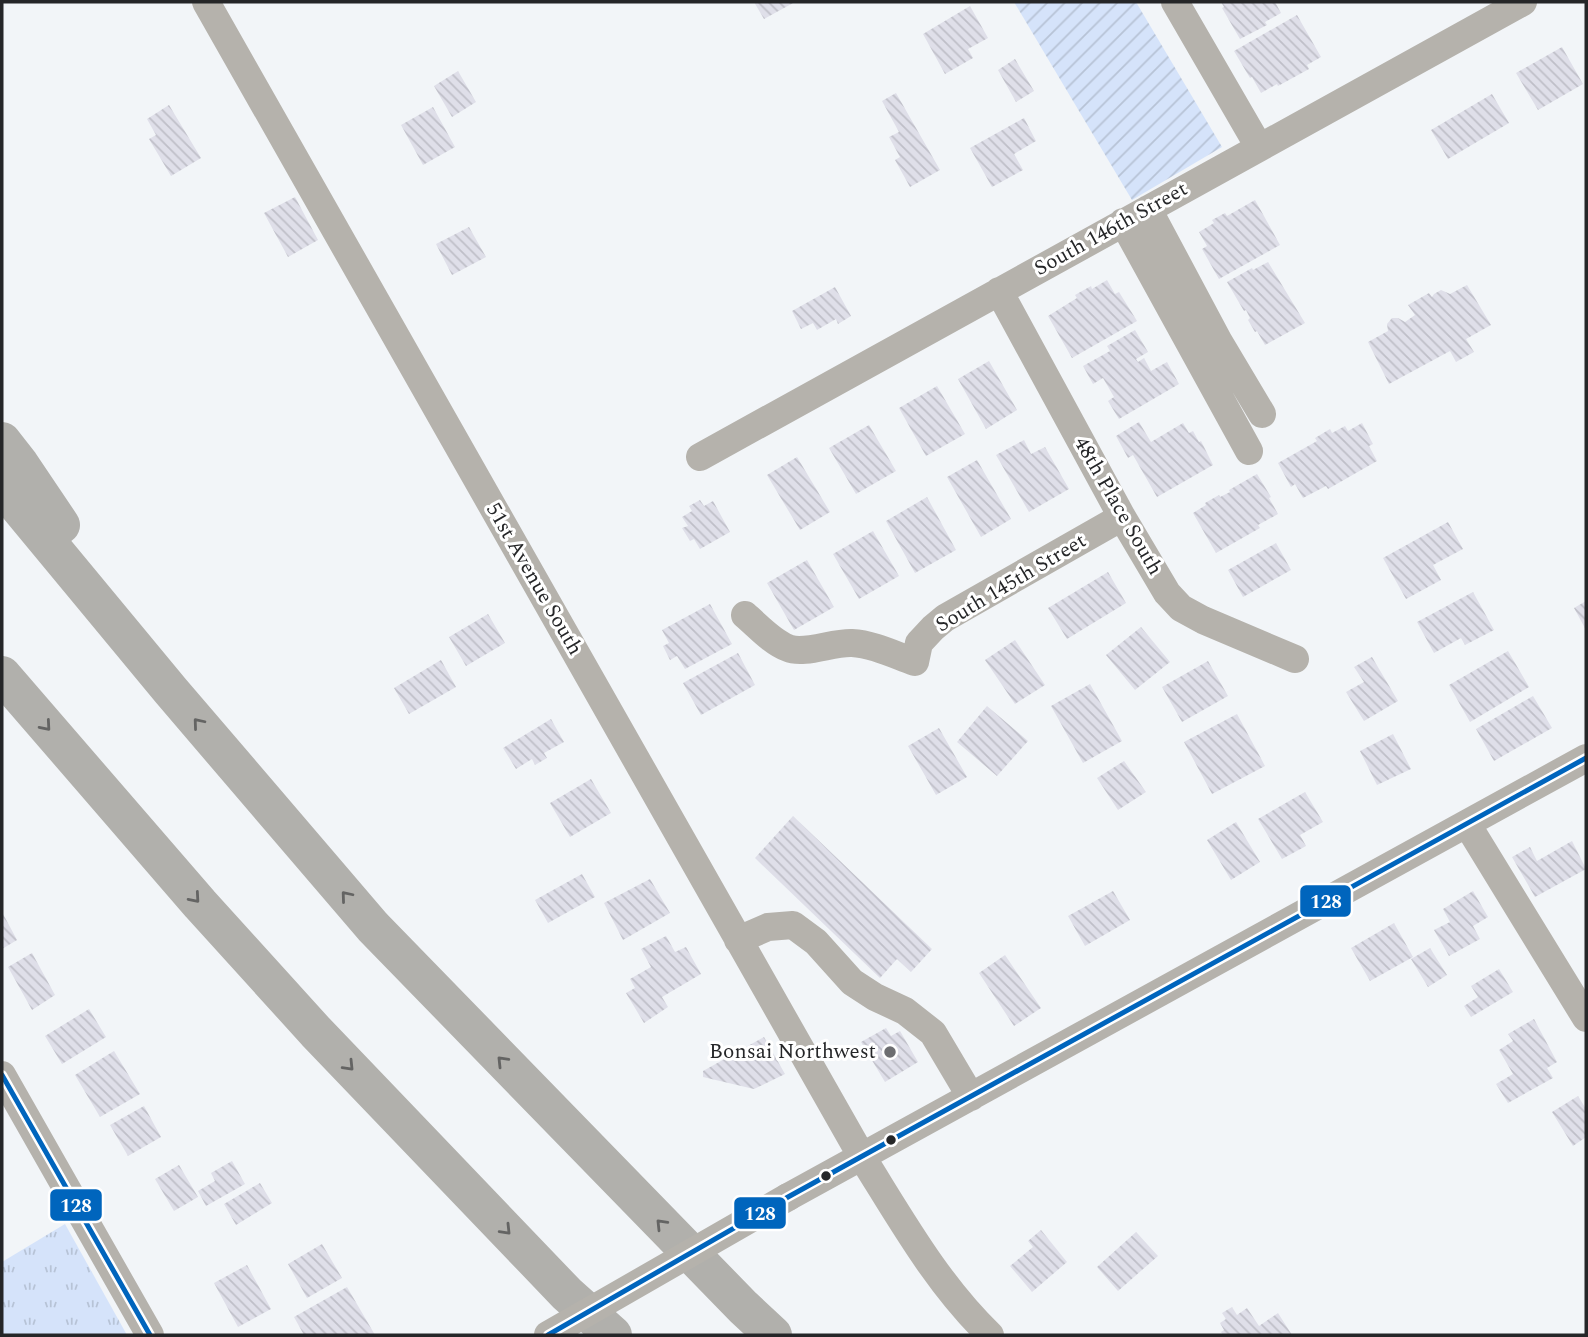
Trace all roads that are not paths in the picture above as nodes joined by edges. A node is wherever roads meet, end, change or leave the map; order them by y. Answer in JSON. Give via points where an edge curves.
{"nodes":[{"id":1,"x":206,"y":2,"type":"edge"},
{"id":2,"x":1175,"y":2,"type":"edge"},
{"id":3,"x":1524,"y":2,"type":"edge"},
{"id":4,"x":1259,"y":147,"type":"junction"},
{"id":5,"x":1136,"y":216,"type":"junction"},
{"id":6,"x":999,"y":291,"type":"junction"},
{"id":7,"x":1262,"y":414,"type":"dead end"},
{"id":8,"x":2,"y":441,"type":"edge"},
{"id":9,"x":1249,"y":451,"type":"dead end"},
{"id":10,"x":700,"y":457,"type":"dead end"},
{"id":11,"x":2,"y":487,"type":"edge"},
{"id":12,"x":1122,"y":517,"type":"junction"},
{"id":13,"x":745,"y":615,"type":"dead end"},
{"id":14,"x":1295,"y":659,"type":"dead end"},
{"id":15,"x":2,"y":675,"type":"edge"},
{"id":16,"x":171,"y":691,"type":"junction"},
{"id":17,"x":1586,"y":758,"type":"edge"},
{"id":18,"x":1466,"y":824,"type":"junction"},
{"id":19,"x":738,"y":940,"type":"junction"},
{"id":20,"x":1586,"y":1018,"type":"edge"},
{"id":21,"x":2,"y":1074,"type":"edge"},
{"id":22,"x":971,"y":1097,"type":"junction"},
{"id":23,"x":862,"y":1157,"type":"junction"},
{"id":24,"x":755,"y":1321,"type":"edge"},
{"id":25,"x":150,"y":1335,"type":"edge"},
{"id":26,"x":548,"y":1335,"type":"edge"},
{"id":27,"x":613,"y":1335,"type":"edge"},
{"id":28,"x":773,"y":1335,"type":"edge"},
{"id":29,"x":990,"y":1335,"type":"edge"}],
"edges":[{"from":1,"to":19,"type":"street","name":"51st Avenue South"},
{"from":2,"to":4,"type":"street"},
{"from":3,"to":4,"type":"street","name":"South 146th Street"},
{"from":4,"to":5,"type":"street","name":"South 146th Street"},
{"from":5,"to":6,"type":"street","name":"South 146th Street"},
{"from":5,"to":7,"type":"street"},
{"from":5,"to":9,"type":"street"},
{"from":6,"to":10,"type":"street","name":"South 146th Street"},
{"from":6,"to":12,"type":"street","name":"48th Place South"},
{"from":8,"to":16,"type":"highway"},
{"from":11,"to":16,"type":"highway"},
{"from":12,"to":13,"type":"street","name":"South 145th Street","via":[[945,618],[919,643],[915,662],[855,643],[789,649]]},
{"from":12,"to":14,"type":"street","name":"48th Place South","via":[[1167,593],[1181,608]]},
{"from":15,"to":27,"type":"highway","one_way":true,"via":[[316,1032],[567,1294]]},
{"from":24,"to":16,"type":"highway","one_way":true,"via":[[373,928]]},
{"from":17,"to":18,"type":"street"},
{"from":18,"to":20,"type":"street"},
{"from":18,"to":22,"type":"street"},
{"from":19,"to":22,"type":"street","via":[[768,927],[793,925],[816,942],[852,982],[905,1011],[933,1033]]},
{"from":19,"to":23,"type":"street","name":"51st Avenue South"},
{"from":21,"to":25,"type":"street"},
{"from":22,"to":23,"type":"street"},
{"from":23,"to":26,"type":"street","bridge":true},
{"from":23,"to":29,"type":"street","name":"51st Avenue South","via":[[921,1252]]},
{"from":24,"to":28,"type":"highway"}]}
